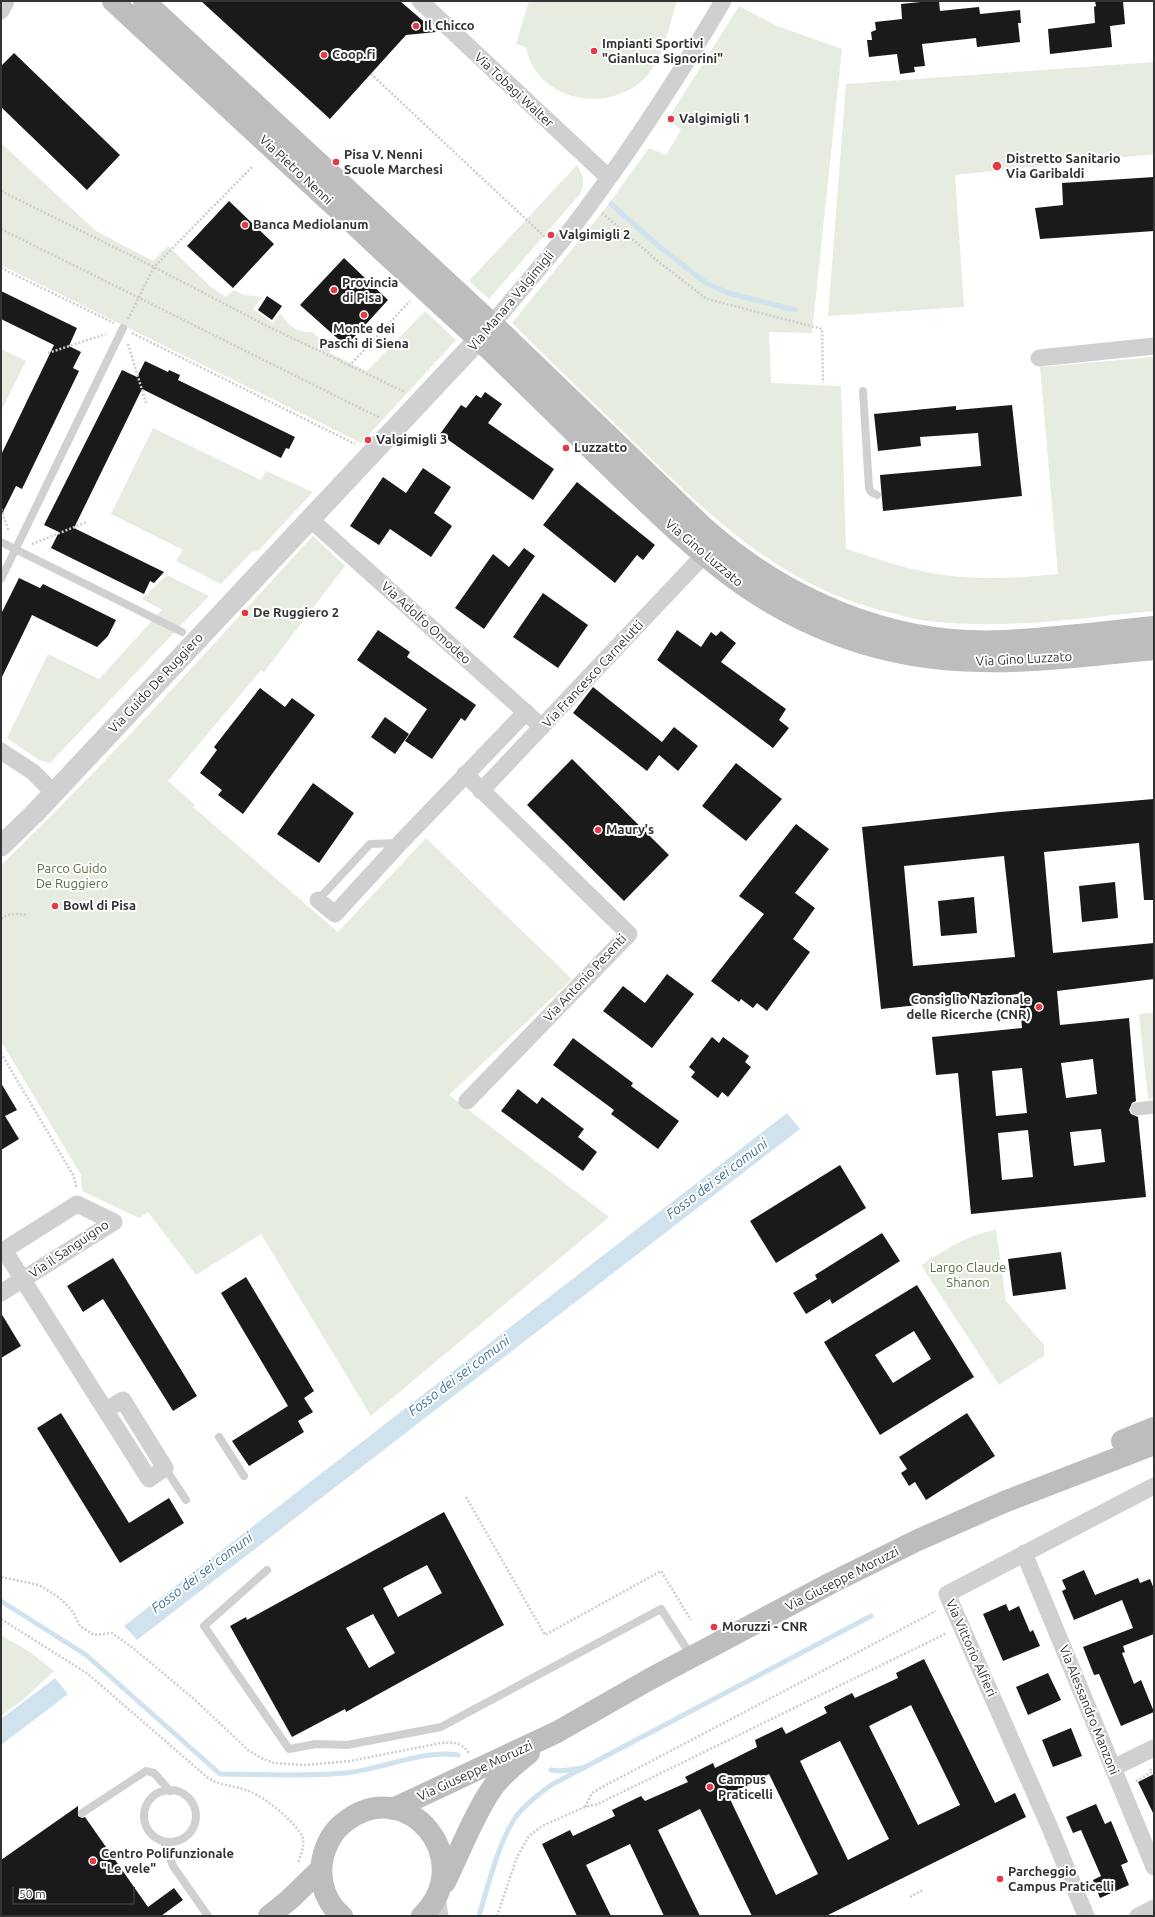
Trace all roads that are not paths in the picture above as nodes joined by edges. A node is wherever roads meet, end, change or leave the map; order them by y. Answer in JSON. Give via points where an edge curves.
{"nodes":[{"id":1,"x":6,"y":1,"type":"edge"},
{"id":2,"x":113,"y":1,"type":"edge"},
{"id":3,"x":144,"y":1,"type":"edge"},
{"id":4,"x":420,"y":1,"type":"edge"},
{"id":5,"x":723,"y":1,"type":"edge"},
{"id":6,"x":1,"y":11,"type":"edge"},
{"id":7,"x":609,"y":178,"type":"junction"},
{"id":8,"x":124,"y":328,"type":"road end"},
{"id":9,"x":485,"y":332,"type":"junction"},
{"id":10,"x":1154,"y":346,"type":"edge"},
{"id":11,"x":1039,"y":358,"type":"dead end"},
{"id":12,"x":863,"y":391,"type":"dead end"},
{"id":13,"x":877,"y":495,"type":"dead end"},
{"id":14,"x":310,"y":519,"type":"junction"},
{"id":15,"x":1,"y":542,"type":"edge"},
{"id":16,"x":16,"y":550,"type":"junction"},
{"id":17,"x":703,"y":556,"type":"junction"},
{"id":18,"x":1,"y":579,"type":"edge"},
{"id":19,"x":1154,"y":628,"type":"edge"},
{"id":20,"x":182,"y":632,"type":"dead end"},
{"id":21,"x":1154,"y":649,"type":"edge"},
{"id":22,"x":526,"y":712,"type":"junction"},
{"id":23,"x":542,"y":727,"type":"junction"},
{"id":24,"x":1,"y":751,"type":"edge"},
{"id":25,"x":465,"y":774,"type":"junction"},
{"id":26,"x":481,"y":790,"type":"junction"},
{"id":27,"x":54,"y":793,"type":"junction"},
{"id":28,"x":400,"y":843,"type":"junction"},
{"id":29,"x":1,"y":846,"type":"edge"},
{"id":30,"x":318,"y":900,"type":"joint"},
{"id":31,"x":467,"y":1101,"type":"dead end"},
{"id":32,"x":1154,"y":1107,"type":"edge"},
{"id":33,"x":1137,"y":1109,"type":"dead end"},
{"id":34,"x":3,"y":1251,"type":"edge"},
{"id":35,"x":23,"y":1279,"type":"junction"},
{"id":36,"x":1,"y":1293,"type":"edge"},
{"id":37,"x":1154,"y":1428,"type":"edge"},
{"id":38,"x":219,"y":1437,"type":"dead end"},
{"id":39,"x":1154,"y":1444,"type":"edge"},
{"id":40,"x":166,"y":1468,"type":"joint"},
{"id":41,"x":244,"y":1476,"type":"dead end"},
{"id":42,"x":1154,"y":1486,"type":"edge"},
{"id":43,"x":186,"y":1500,"type":"dead end"},
{"id":44,"x":1004,"y":1502,"type":"junction"},
{"id":45,"x":1024,"y":1553,"type":"junction"},
{"id":46,"x":267,"y":1570,"type":"dead end"},
{"id":47,"x":692,"y":1657,"type":"junction"},
{"id":48,"x":557,"y":1732,"type":"junction"},
{"id":49,"x":1149,"y":1751,"type":"edge"},
{"id":50,"x":1113,"y":1768,"type":"junction"},
{"id":51,"x":170,"y":1791,"type":"junction"},
{"id":52,"x":393,"y":1809,"type":"junction"},
{"id":53,"x":82,"y":1813,"type":"dead end"},
{"id":54,"x":164,"y":1842,"type":"junction"},
{"id":55,"x":1154,"y":1868,"type":"edge"},
{"id":56,"x":321,"y":1869,"type":"junction"},
{"id":57,"x":439,"y":1902,"type":"edge"},
{"id":58,"x":1154,"y":1908,"type":"edge"},
{"id":59,"x":208,"y":1916,"type":"edge"},
{"id":60,"x":269,"y":1916,"type":"edge"},
{"id":61,"x":342,"y":1916,"type":"edge"},
{"id":62,"x":422,"y":1916,"type":"edge"},
{"id":63,"x":1086,"y":1916,"type":"edge"},
{"id":64,"x":1138,"y":1916,"type":"edge"}],
"edges":[{"from":1,"to":6,"type":"street"},
{"from":2,"to":9,"type":"main road","name":"Via Pietro Nenni"},
{"from":3,"to":9,"type":"main road","name":"Via Pietro Nenni"},
{"from":4,"to":7,"type":"street","name":"Via Tobagi Walter"},
{"from":5,"to":7,"type":"street","name":"Via Manara Valgimigli","via":[[680,73]]},
{"from":7,"to":9,"type":"street","name":"Via Manara Valgimigli"},
{"from":8,"to":16,"type":"lane"},
{"from":9,"to":14,"type":"street","name":"Via Manara Valgimigli"},
{"from":9,"to":17,"type":"main road","name":"Via Gino Luzzato"},
{"from":9,"to":19,"type":"main road","name":"Via Gino Luzzato","via":[[713,536],[765,575],[820,605],[895,630],[955,640],[1003,641]]},
{"from":10,"to":11,"type":"street"},
{"from":12,"to":13,"type":"lane","via":[[869,488]]},
{"from":14,"to":22,"type":"street","name":"Via Adolfo Omodeo"},
{"from":14,"to":27,"type":"street","name":"Via Guido De Ruggiero"},
{"from":15,"to":16,"type":"lane"},
{"from":16,"to":18,"type":"lane"},
{"from":16,"to":20,"type":"lane"},
{"from":17,"to":21,"type":"main road","name":"Via Gino Luzzato","via":[[753,593],[799,619],[849,639],[906,655],[956,661],[998,662]]},
{"from":17,"to":23,"type":"street","name":"Via Francesco Carnelutti"},
{"from":22,"to":23,"type":"street","name":"Via Adolfo Omodeo"},
{"from":22,"to":25,"type":"street","name":"Via Francesco Carnelutti"},
{"from":23,"to":26,"type":"street","name":"Via Francesco Carnelutti"},
{"from":24,"to":27,"type":"street","via":[[33,772]]},
{"from":25,"to":26,"type":"street","name":"Via Antonio Pesenti"},
{"from":25,"to":28,"type":"street","name":"Via Francesco Carnelutti"},
{"from":26,"to":31,"type":"street","name":"Via Antonio Pesenti","via":[[630,934]]},
{"from":27,"to":29,"type":"street","name":"Via Guido De Ruggiero"},
{"from":28,"to":30,"type":"lane","via":[[370,844]]},
{"from":28,"to":30,"type":"street","name":"Via Francesco Carnelutti","via":[[335,914]]},
{"from":32,"to":33,"type":"street"},
{"from":34,"to":35,"type":"street","name":"Via il Sanguigno"},
{"from":34,"to":35,"type":"street","name":"Via il Sanguigno","via":[[77,1204],[114,1222]]},
{"from":35,"to":36,"type":"street","name":"Via il Sanguigno"},
{"from":35,"to":40,"type":"street","name":"Via il Sanguigno","via":[[149,1479]]},
{"from":37,"to":44,"type":"main road","name":"Via Giuseppe Moruzzi","via":[[1054,1471]]},
{"from":38,"to":41,"type":"lane"},
{"from":39,"to":44,"type":"main road","name":"Via Giuseppe Moruzzi"},
{"from":40,"to":43,"type":"lane"},
{"from":42,"to":45,"type":"street","name":"Via Vittorio Alfieri"},
{"from":44,"to":47,"type":"main road","name":"Via Giuseppe Moruzzi","via":[[918,1540],[831,1583]]},
{"from":45,"to":50,"type":"street","name":"Via Alessandro Manzoni"},
{"from":45,"to":63,"type":"street","name":"Via Vittorio Alfieri","via":[[947,1594]]},
{"from":46,"to":47,"type":"lane","via":[[204,1626],[289,1749],[316,1744],[347,1745],[441,1727],[661,1608]]},
{"from":47,"to":48,"type":"main road","name":"Via Giuseppe Moruzzi"},
{"from":48,"to":52,"type":"main road","name":"Via Giuseppe Moruzzi"},
{"from":48,"to":57,"type":"main road","name":"Via Giuseppe Moruzzi","via":[[523,1758],[491,1789],[478,1812]]},
{"from":49,"to":50,"type":"street"},
{"from":50,"to":55,"type":"street","name":"Via Alessandro Manzoni"},
{"from":51,"to":53,"type":"lane","via":[[154,1773],[146,1771]]},
{"from":51,"to":54,"type":"lane","via":[[158,1793],[151,1799],[144,1812],[148,1831]]},
{"from":51,"to":54,"type":"lane","via":[[179,1792],[190,1801],[196,1819],[191,1832],[184,1838],[176,1842]]},
{"from":52,"to":56,"type":"main road","via":[[364,1811],[343,1823],[327,1843]]},
{"from":52,"to":57,"type":"main road","via":[[419,1820],[436,1839],[443,1861]]},
{"from":54,"to":59,"type":"lane","via":[[173,1866]]},
{"from":56,"to":60,"type":"main road"},
{"from":56,"to":61,"type":"main road","via":[[326,1893]]},
{"from":57,"to":62,"type":"main road","name":"Via Giuseppe Moruzzi"},
{"from":58,"to":64,"type":"street"}]}
